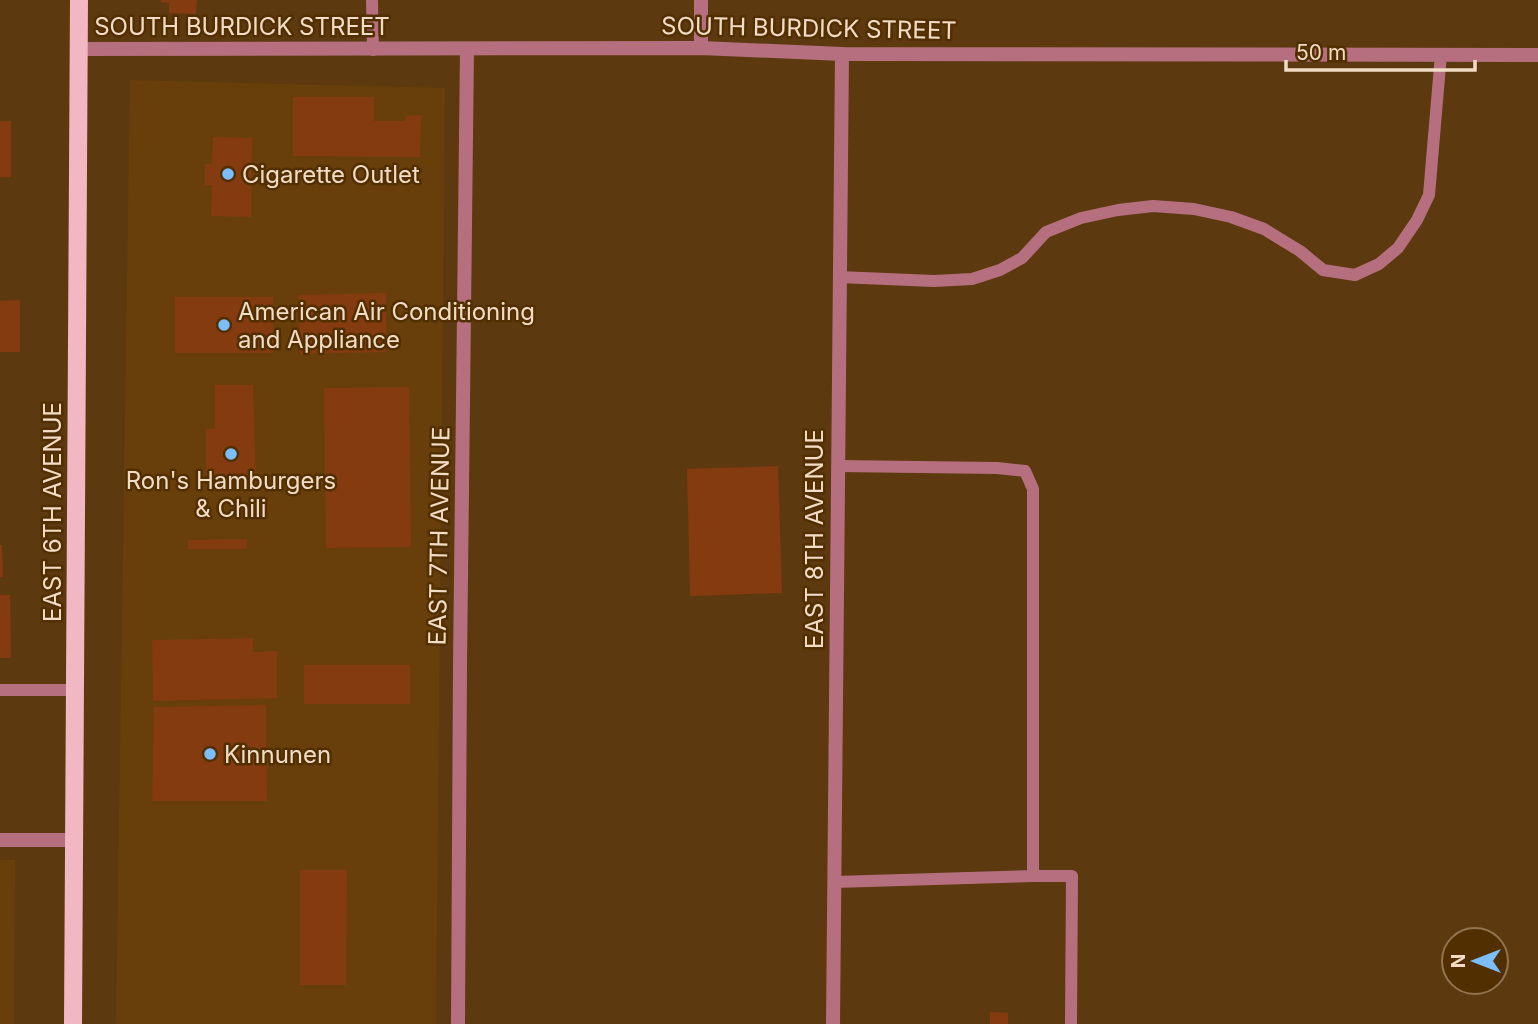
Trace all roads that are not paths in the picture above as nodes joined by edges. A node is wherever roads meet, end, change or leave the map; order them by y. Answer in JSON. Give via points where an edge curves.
{"nodes":[{"id":1,"x":79,"y":0,"type":"edge"},
{"id":2,"x":372,"y":0,"type":"edge"},
{"id":3,"x":701,"y":0,"type":"edge"},
{"id":4,"x":701,"y":48,"type":"junction"},
{"id":5,"x":79,"y":49,"type":"junction"},
{"id":6,"x":467,"y":49,"type":"junction"},
{"id":7,"x":373,"y":50,"type":"junction"},
{"id":8,"x":842,"y":54,"type":"junction"},
{"id":9,"x":1441,"y":54,"type":"junction"},
{"id":10,"x":1538,"y":55,"type":"edge"},
{"id":11,"x":839,"y":276,"type":"junction"},
{"id":12,"x":838,"y":466,"type":"junction"},
{"id":13,"x":0,"y":690,"type":"edge"},
{"id":14,"x":76,"y":690,"type":"junction"},
{"id":15,"x":0,"y":840,"type":"edge"},
{"id":16,"x":75,"y":840,"type":"junction"},
{"id":17,"x":1033,"y":876,"type":"junction"},
{"id":18,"x":835,"y":882,"type":"junction"},
{"id":19,"x":73,"y":1024,"type":"edge"},
{"id":20,"x":458,"y":1024,"type":"edge"},
{"id":21,"x":833,"y":1024,"type":"edge"},
{"id":22,"x":1071,"y":1024,"type":"edge"}],
"edges":[{"from":1,"to":5,"type":"main road","name":"EAST 6TH AVENUE"},
{"from":2,"to":7,"type":"lane"},
{"from":3,"to":4,"type":"street"},
{"from":4,"to":6,"type":"street","name":"SOUTH BURDICK STREET"},
{"from":4,"to":8,"type":"street","name":"SOUTH BURDICK STREET"},
{"from":5,"to":7,"type":"street","name":"SOUTH BURDICK STREET"},
{"from":5,"to":14,"type":"main road","name":"EAST 6TH AVENUE"},
{"from":6,"to":7,"type":"street","name":"SOUTH BURDICK STREET"},
{"from":6,"to":20,"type":"street","name":"EAST 7TH AVENUE"},
{"from":8,"to":9,"type":"street","name":"SOUTH BURDICK STREET"},
{"from":8,"to":11,"type":"street","name":"EAST 8TH AVENUE"},
{"from":9,"to":10,"type":"street","name":"SOUTH BURDICK STREET"},
{"from":9,"to":11,"type":"lane","via":[[1429,195],[1398,248],[1355,275],[1323,270],[1264,229],[1194,209],[1153,206],[1081,218],[1046,232],[1022,258],[972,279]]},
{"from":11,"to":12,"type":"street","name":"EAST 8TH AVENUE"},
{"from":12,"to":17,"type":"lane","via":[[1025,471],[1033,489]]},
{"from":12,"to":18,"type":"street","name":"EAST 8TH AVENUE"},
{"from":13,"to":14,"type":"lane"},
{"from":14,"to":16,"type":"main road","name":"EAST 6TH AVENUE"},
{"from":15,"to":16,"type":"street"},
{"from":16,"to":19,"type":"main road","name":"EAST 6TH AVENUE"},
{"from":17,"to":18,"type":"lane"},
{"from":17,"to":22,"type":"lane","via":[[1072,876]]},
{"from":18,"to":21,"type":"street","name":"EAST 8TH AVENUE"}]}
